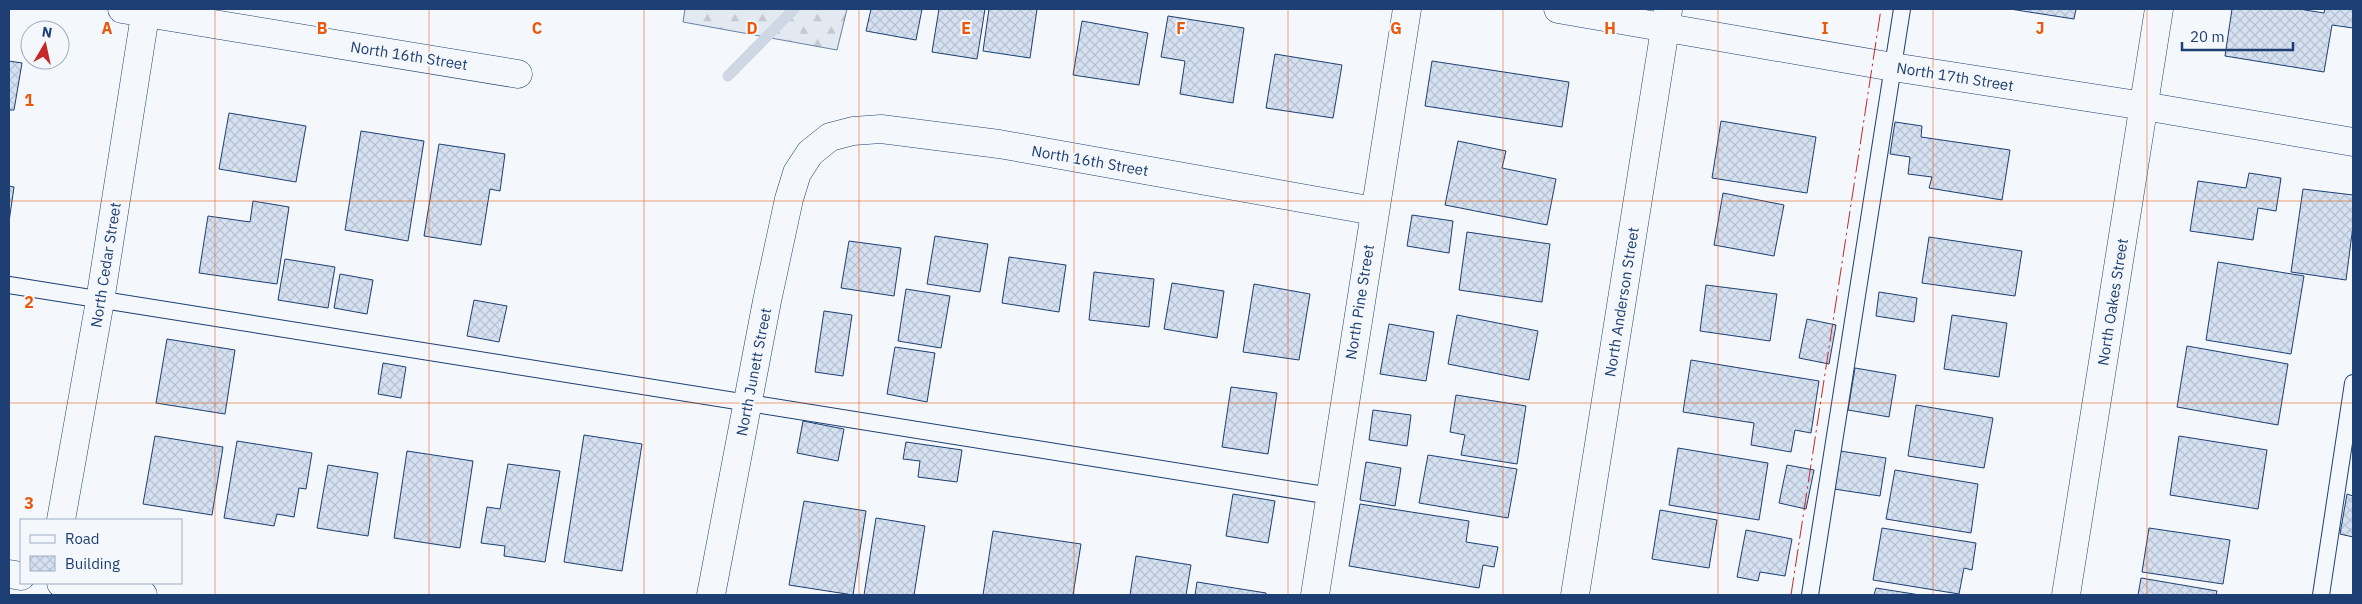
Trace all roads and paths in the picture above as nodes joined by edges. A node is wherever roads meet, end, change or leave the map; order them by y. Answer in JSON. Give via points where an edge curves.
{"nodes":[{"id":1,"x":1407,"y":9,"type":"edge"},
{"id":2,"x":1558,"y":9,"type":"edge"},
{"id":3,"x":1902,"y":9,"type":"edge"},
{"id":4,"x":2159,"y":9,"type":"edge"},
{"id":5,"x":138,"y":10,"type":"edge"},
{"id":6,"x":1667,"y":18,"type":"edge"},
{"id":7,"x":1893,"y":67,"type":"junction"},
{"id":8,"x":518,"y":74,"type":"dead end"},
{"id":9,"x":2144,"y":106,"type":"junction"},
{"id":10,"x":2353,"y":142,"type":"edge"},
{"id":11,"x":810,"y":153,"type":"joint"},
{"id":12,"x":1374,"y":211,"type":"junction"},
{"id":13,"x":9,"y":285,"type":"edge"},
{"id":14,"x":100,"y":301,"type":"junction"},
{"id":15,"x":2353,"y":384,"type":"edge"},
{"id":16,"x":748,"y":404,"type":"junction"},
{"id":17,"x":1330,"y":496,"type":"junction"},
{"id":18,"x":61,"y":519,"type":"edge"},
{"id":19,"x":68,"y":584,"type":"edge"},
{"id":20,"x":143,"y":595,"type":"edge"},
{"id":21,"x":711,"y":595,"type":"edge"},
{"id":22,"x":1316,"y":595,"type":"edge"},
{"id":23,"x":1575,"y":595,"type":"edge"},
{"id":24,"x":1810,"y":595,"type":"edge"},
{"id":25,"x":2066,"y":595,"type":"edge"},
{"id":26,"x":2321,"y":595,"type":"edge"}],
"edges":[{"from":1,"to":12,"type":"street","name":"North Pine Street"},
{"from":2,"to":6,"type":"street","name":"North 17th Street"},
{"from":3,"to":7,"type":"lane"},
{"from":4,"to":9,"type":"street","name":"North Oakes Street"},
{"from":5,"to":8,"type":"street","name":"North 16th Street"},
{"from":5,"to":14,"type":"street","name":"North Cedar Street"},
{"from":6,"to":7,"type":"street","name":"North 17th Street"},
{"from":6,"to":23,"type":"street","name":"North Anderson Street"},
{"from":7,"to":9,"type":"street","name":"North 17th Street"},
{"from":7,"to":24,"type":"lane"},
{"from":9,"to":10,"type":"street","name":"North 17th Street"},
{"from":9,"to":25,"type":"street","name":"North Oakes Street"},
{"from":11,"to":12,"type":"street","name":"North 16th Street","via":[[830,137],[881,129],[1000,144]]},
{"from":11,"to":16,"type":"street","name":"North Junett Street","via":[[798,173],[789,199]]},
{"from":12,"to":17,"type":"street","name":"North Pine Street"},
{"from":13,"to":14,"type":"lane"},
{"from":14,"to":16,"type":"lane"},
{"from":14,"to":18,"type":"street","name":"North Cedar Street"},
{"from":15,"to":26,"type":"lane"},
{"from":16,"to":17,"type":"lane"},
{"from":16,"to":21,"type":"street","name":"North Junett Street"},
{"from":17,"to":22,"type":"street","name":"North Pine Street"},
{"from":19,"to":20,"type":"street"}]}
